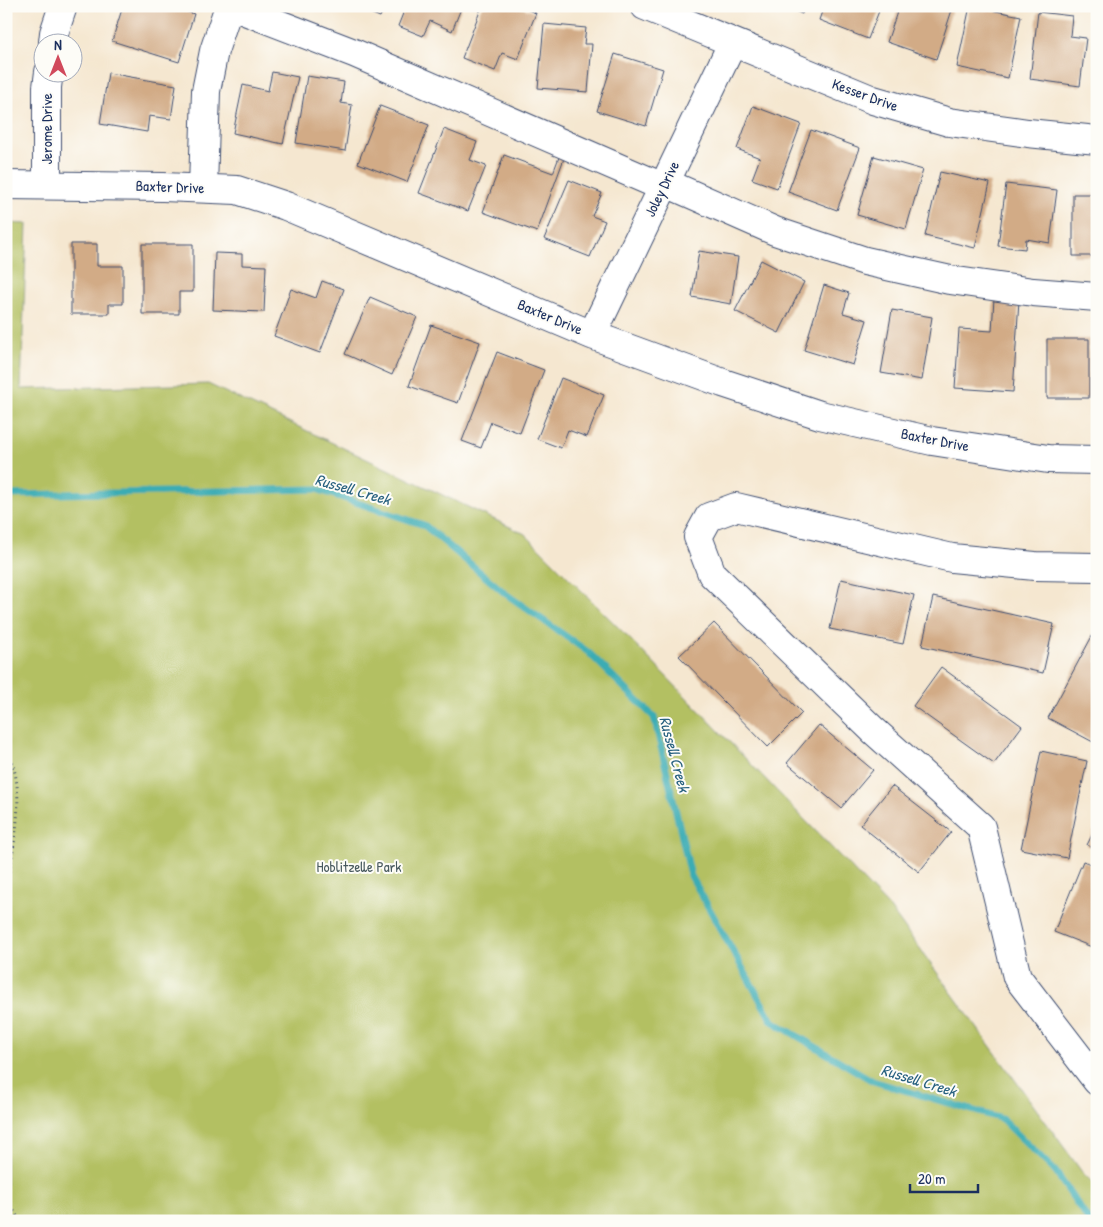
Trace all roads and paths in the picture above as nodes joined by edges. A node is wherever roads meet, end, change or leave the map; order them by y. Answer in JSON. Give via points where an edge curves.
{"nodes":[{"id":1,"x":63,"y":6,"type":"edge"},
{"id":2,"x":230,"y":6,"type":"edge"},
{"id":3,"x":645,"y":6,"type":"edge"},
{"id":4,"x":54,"y":32,"type":"edge"},
{"id":5,"x":732,"y":44,"type":"junction"},
{"id":6,"x":48,"y":82,"type":"edge"},
{"id":7,"x":1097,"y":140,"type":"edge"},
{"id":8,"x":6,"y":185,"type":"edge"},
{"id":9,"x":47,"y":185,"type":"junction"},
{"id":10,"x":664,"y":185,"type":"junction"},
{"id":11,"x":203,"y":188,"type":"junction"},
{"id":12,"x":1097,"y":297,"type":"edge"},
{"id":13,"x":592,"y":335,"type":"junction"},
{"id":14,"x":1097,"y":460,"type":"edge"},
{"id":15,"x":1097,"y":567,"type":"edge"},
{"id":16,"x":6,"y":748,"type":"edge"},
{"id":17,"x":6,"y":888,"type":"edge"},
{"id":18,"x":1094,"y":1067,"type":"edge"},
{"id":19,"x":6,"y":1198,"type":"edge"},
{"id":20,"x":20,"y":1221,"type":"edge"}],
"edges":[{"from":1,"to":4,"type":"street"},
{"from":2,"to":10,"type":"street","via":[[354,53]]},
{"from":2,"to":11,"type":"street","via":[[214,51],[206,91]]},
{"from":3,"to":5,"type":"street","name":"Kesser Drive"},
{"from":5,"to":7,"type":"street","name":"Kesser Drive","via":[[873,100],[949,122]]},
{"from":5,"to":10,"type":"street","name":"Joley Drive"},
{"from":6,"to":9,"type":"street","name":"Jerome Drive"},
{"from":8,"to":9,"type":"street","name":"Baxter Drive"},
{"from":9,"to":11,"type":"street","name":"Baxter Drive"},
{"from":10,"to":12,"type":"street","via":[[775,231],[865,261],[950,280]]},
{"from":10,"to":13,"type":"street","name":"Joley Drive"},
{"from":11,"to":13,"type":"street","name":"Baxter Drive","via":[[237,190],[286,206]]},
{"from":13,"to":14,"type":"street","name":"Baxter Drive","via":[[820,415],[932,441],[1048,459]]},
{"from":15,"to":18,"type":"street","via":[[1035,566],[952,558],[736,507],[709,517],[698,536],[712,574],[872,730],[981,827],[1017,977]]},
{"from":16,"to":17,"type":"path","via":[[16,774],[18,799]]},
{"from":19,"to":20,"type":"path"}]}
